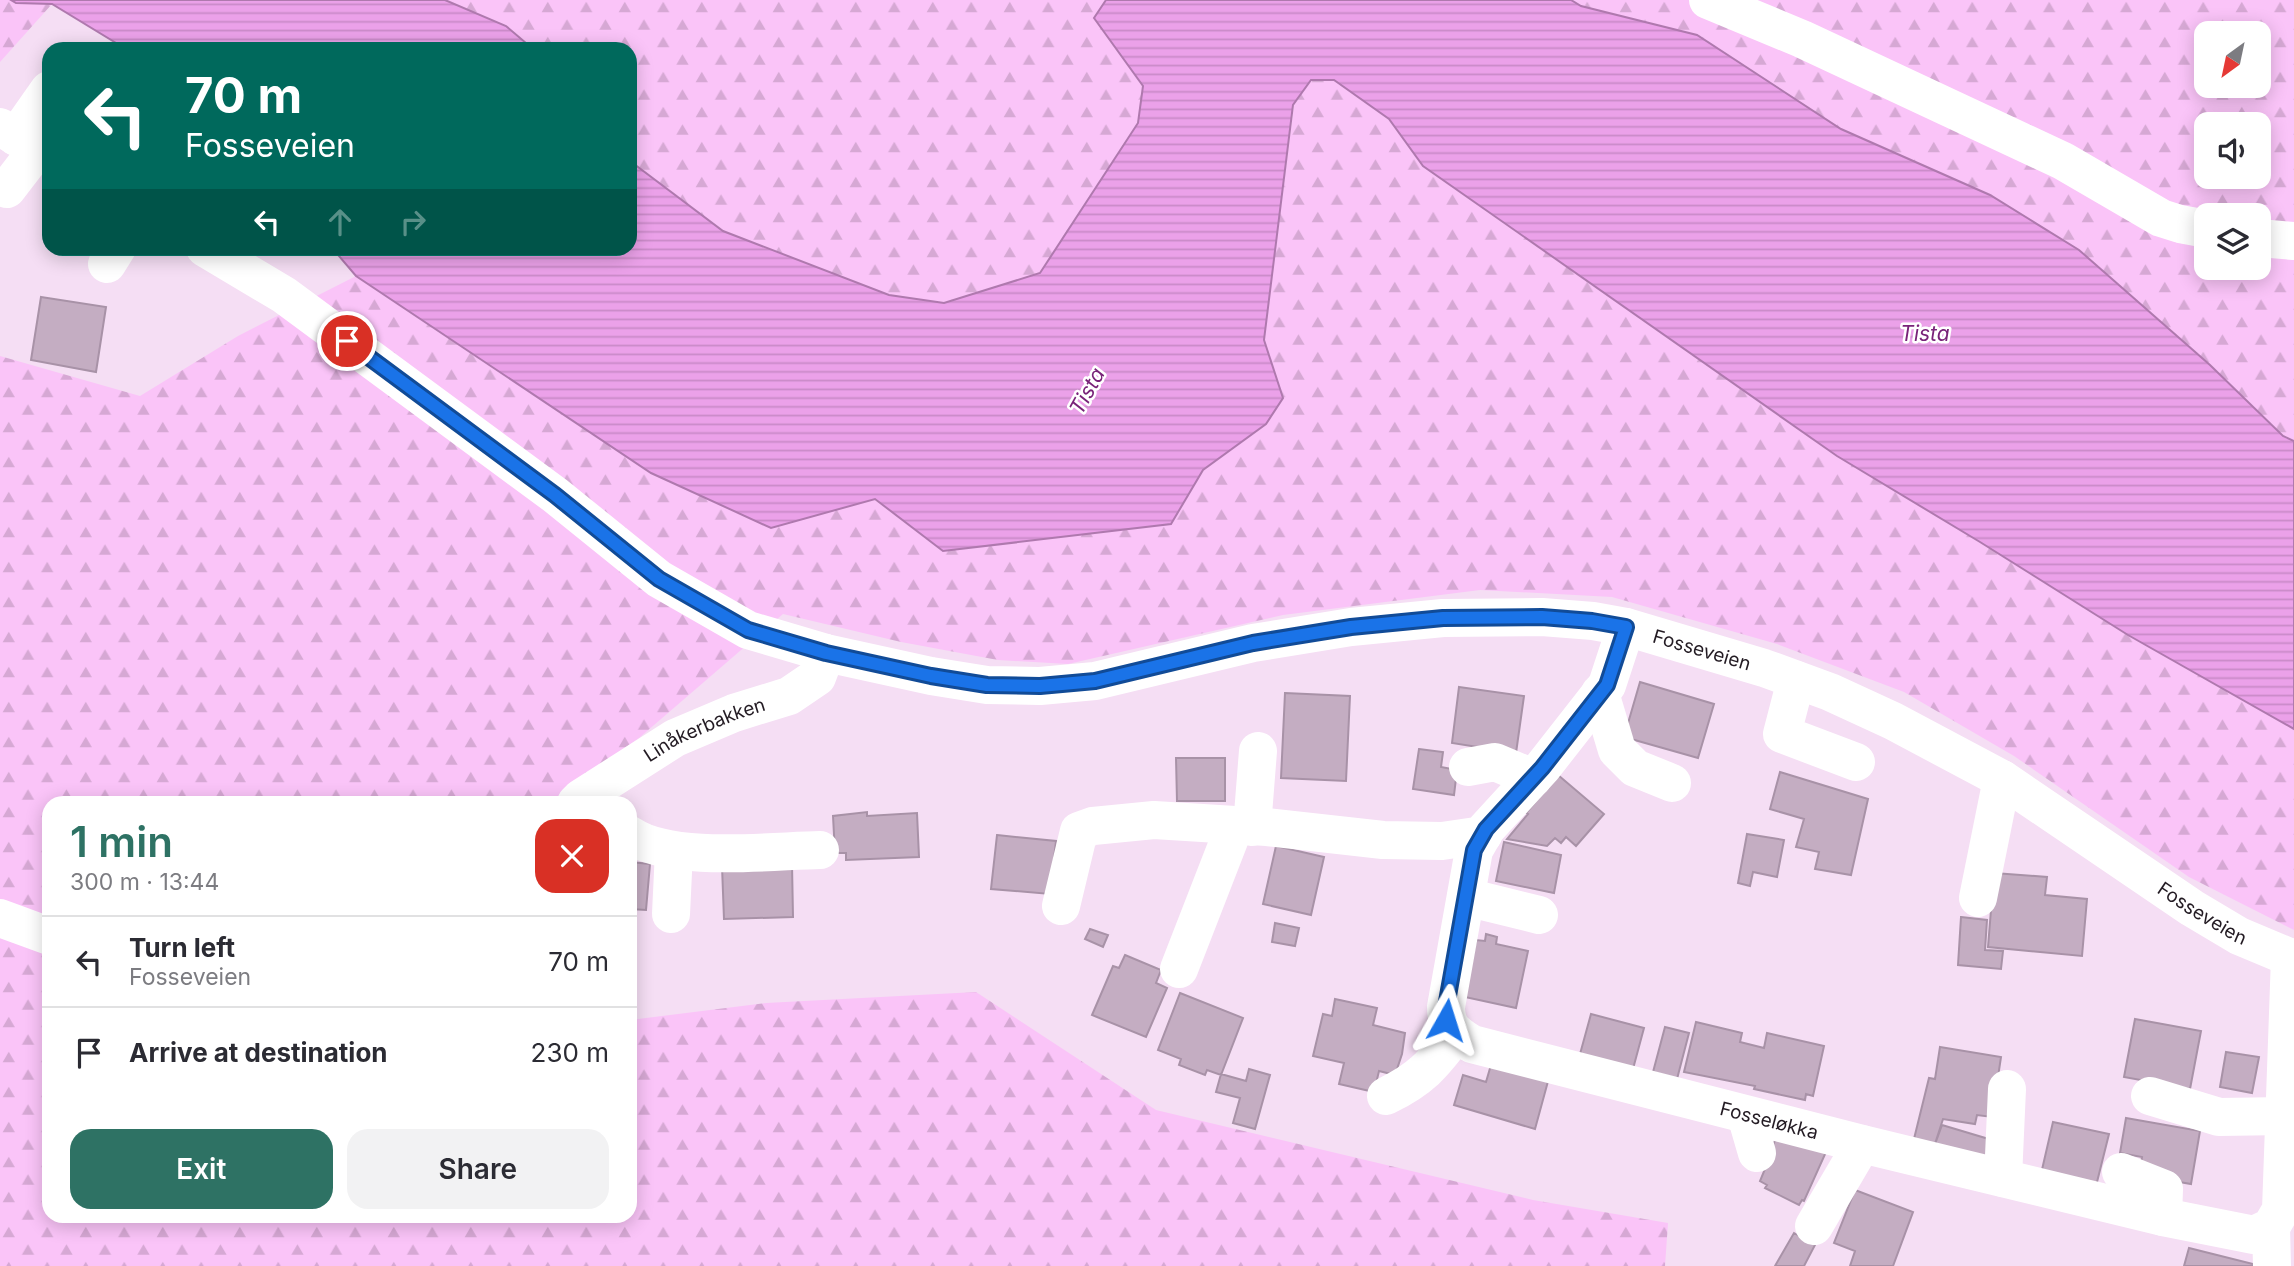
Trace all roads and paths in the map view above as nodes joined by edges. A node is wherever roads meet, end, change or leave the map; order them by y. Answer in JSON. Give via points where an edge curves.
{"nodes":[{"id":1,"x":1708,"y":0,"type":"edge"},
{"id":2,"x":42,"y":106,"type":"edge"},
{"id":3,"x":26,"y":142,"type":"edge"},
{"id":4,"x":0,"y":186,"type":"edge"},
{"id":5,"x":2194,"y":227,"type":"edge"},
{"id":6,"x":2271,"y":239,"type":"edge"},
{"id":7,"x":2294,"y":241,"type":"edge"},
{"id":8,"x":218,"y":256,"type":"edge"},
{"id":9,"x":1626,"y":627,"type":"junction"},
{"id":10,"x":826,"y":653,"type":"junction"},
{"id":11,"x":1796,"y":680,"type":"junction"},
{"id":12,"x":1600,"y":693,"type":"junction"},
{"id":13,"x":1258,"y":751,"type":"dead end"},
{"id":14,"x":1856,"y":762,"type":"dead end"},
{"id":15,"x":1468,"y":767,"type":"dead end"},
{"id":16,"x":1532,"y":778,"type":"junction"},
{"id":17,"x":2002,"y":779,"type":"junction"},
{"id":18,"x":1672,"y":783,"type":"dead end"},
{"id":19,"x":593,"y":796,"type":"edge"},
{"id":20,"x":1244,"y":826,"type":"junction"},
{"id":21,"x":1483,"y":835,"type":"junction"},
{"id":22,"x":637,"y":840,"type":"edge"},
{"id":23,"x":820,"y":850,"type":"dead end"},
{"id":24,"x":674,"y":851,"type":"junction"},
{"id":25,"x":1466,"y":897,"type":"junction"},
{"id":26,"x":1978,"y":898,"type":"dead end"},
{"id":27,"x":1060,"y":906,"type":"dead end"},
{"id":28,"x":671,"y":914,"type":"dead end"},
{"id":29,"x":1539,"y":915,"type":"dead end"},
{"id":30,"x":0,"y":918,"type":"edge"},
{"id":31,"x":42,"y":933,"type":"edge"},
{"id":32,"x":2292,"y":958,"type":"edge"},
{"id":33,"x":1179,"y":968,"type":"dead end"},
{"id":34,"x":1456,"y":1034,"type":"junction"},
{"id":35,"x":2007,"y":1089,"type":"dead end"},
{"id":36,"x":1386,"y":1096,"type":"dead end"},
{"id":37,"x":2150,"y":1096,"type":"dead end"},
{"id":38,"x":1743,"y":1105,"type":"junction"},
{"id":39,"x":2285,"y":1116,"type":"junction"},
{"id":40,"x":1861,"y":1144,"type":"junction"},
{"id":41,"x":1757,"y":1153,"type":"dead end"},
{"id":42,"x":2121,"y":1172,"type":"dead end"},
{"id":43,"x":2003,"y":1178,"type":"junction"},
{"id":44,"x":2163,"y":1217,"type":"junction"},
{"id":45,"x":1814,"y":1226,"type":"dead end"},
{"id":46,"x":2271,"y":1227,"type":"junction"},
{"id":47,"x":2272,"y":1266,"type":"edge"}],
"edges":[{"from":1,"to":5,"type":"street","via":[[1802,38],[2063,161],[2161,218]]},
{"from":2,"to":3,"type":"street"},
{"from":3,"to":4,"type":"street","via":[[6,189]]},
{"from":6,"to":7,"type":"street"},
{"from":8,"to":10,"type":"street","name":"Fosseveien","via":[[295,303],[555,495],[659,579],[748,630]]},
{"from":9,"to":10,"type":"street","name":"Fosseveien","via":[[1542,617],[1443,618],[1253,643],[1095,681],[1040,686],[987,685]]},
{"from":9,"to":11,"type":"street","name":"Fosseveien"},
{"from":9,"to":12,"type":"street","via":[[1607,685]]},
{"from":10,"to":19,"type":"street","name":"Linåkerbakken","via":[[817,677],[789,696],[675,738]]},
{"from":11,"to":14,"type":"street","via":[[1783,734]]},
{"from":11,"to":17,"type":"street","name":"Fosseveien","via":[[1893,721]]},
{"from":12,"to":16,"type":"street"},
{"from":12,"to":18,"type":"street","via":[[1617,750],[1635,768]]},
{"from":13,"to":20,"type":"street"},
{"from":15,"to":16,"type":"street","via":[[1495,762]]},
{"from":16,"to":21,"type":"street"},
{"from":17,"to":26,"type":"street"},
{"from":17,"to":32,"type":"street","name":"Fosseveien","via":[[2192,908],[2239,936]]},
{"from":20,"to":21,"type":"street","via":[[1383,840],[1442,842]]},
{"from":20,"to":27,"type":"street","via":[[1154,820],[1093,825],[1079,831]]},
{"from":20,"to":33,"type":"street"},
{"from":21,"to":25,"type":"street","via":[[1474,850]]},
{"from":22,"to":24,"type":"street"},
{"from":23,"to":24,"type":"street"},
{"from":24,"to":28,"type":"street"},
{"from":25,"to":29,"type":"street"},
{"from":25,"to":34,"type":"street","via":[[1446,1007],[1446,1020]]},
{"from":30,"to":31,"type":"street"},
{"from":32,"to":39,"type":"street"},
{"from":34,"to":36,"type":"street","via":[[1432,1067]]},
{"from":34,"to":38,"type":"street","name":"Fosseløkka","via":[[1493,1051]]},
{"from":35,"to":43,"type":"street"},
{"from":37,"to":39,"type":"street","via":[[2219,1117]]},
{"from":38,"to":40,"type":"street","name":"Fosseløkka"},
{"from":38,"to":41,"type":"street"},
{"from":39,"to":46,"type":"street","via":[[2281,1210]]},
{"from":40,"to":43,"type":"street","name":"Fosseløkka"},
{"from":40,"to":45,"type":"street"},
{"from":42,"to":44,"type":"street","via":[[2164,1189]]},
{"from":43,"to":44,"type":"street","name":"Fosseløkka"},
{"from":44,"to":46,"type":"street","name":"Fosseløkka","via":[[2254,1235]]},
{"from":46,"to":47,"type":"street"}]}
